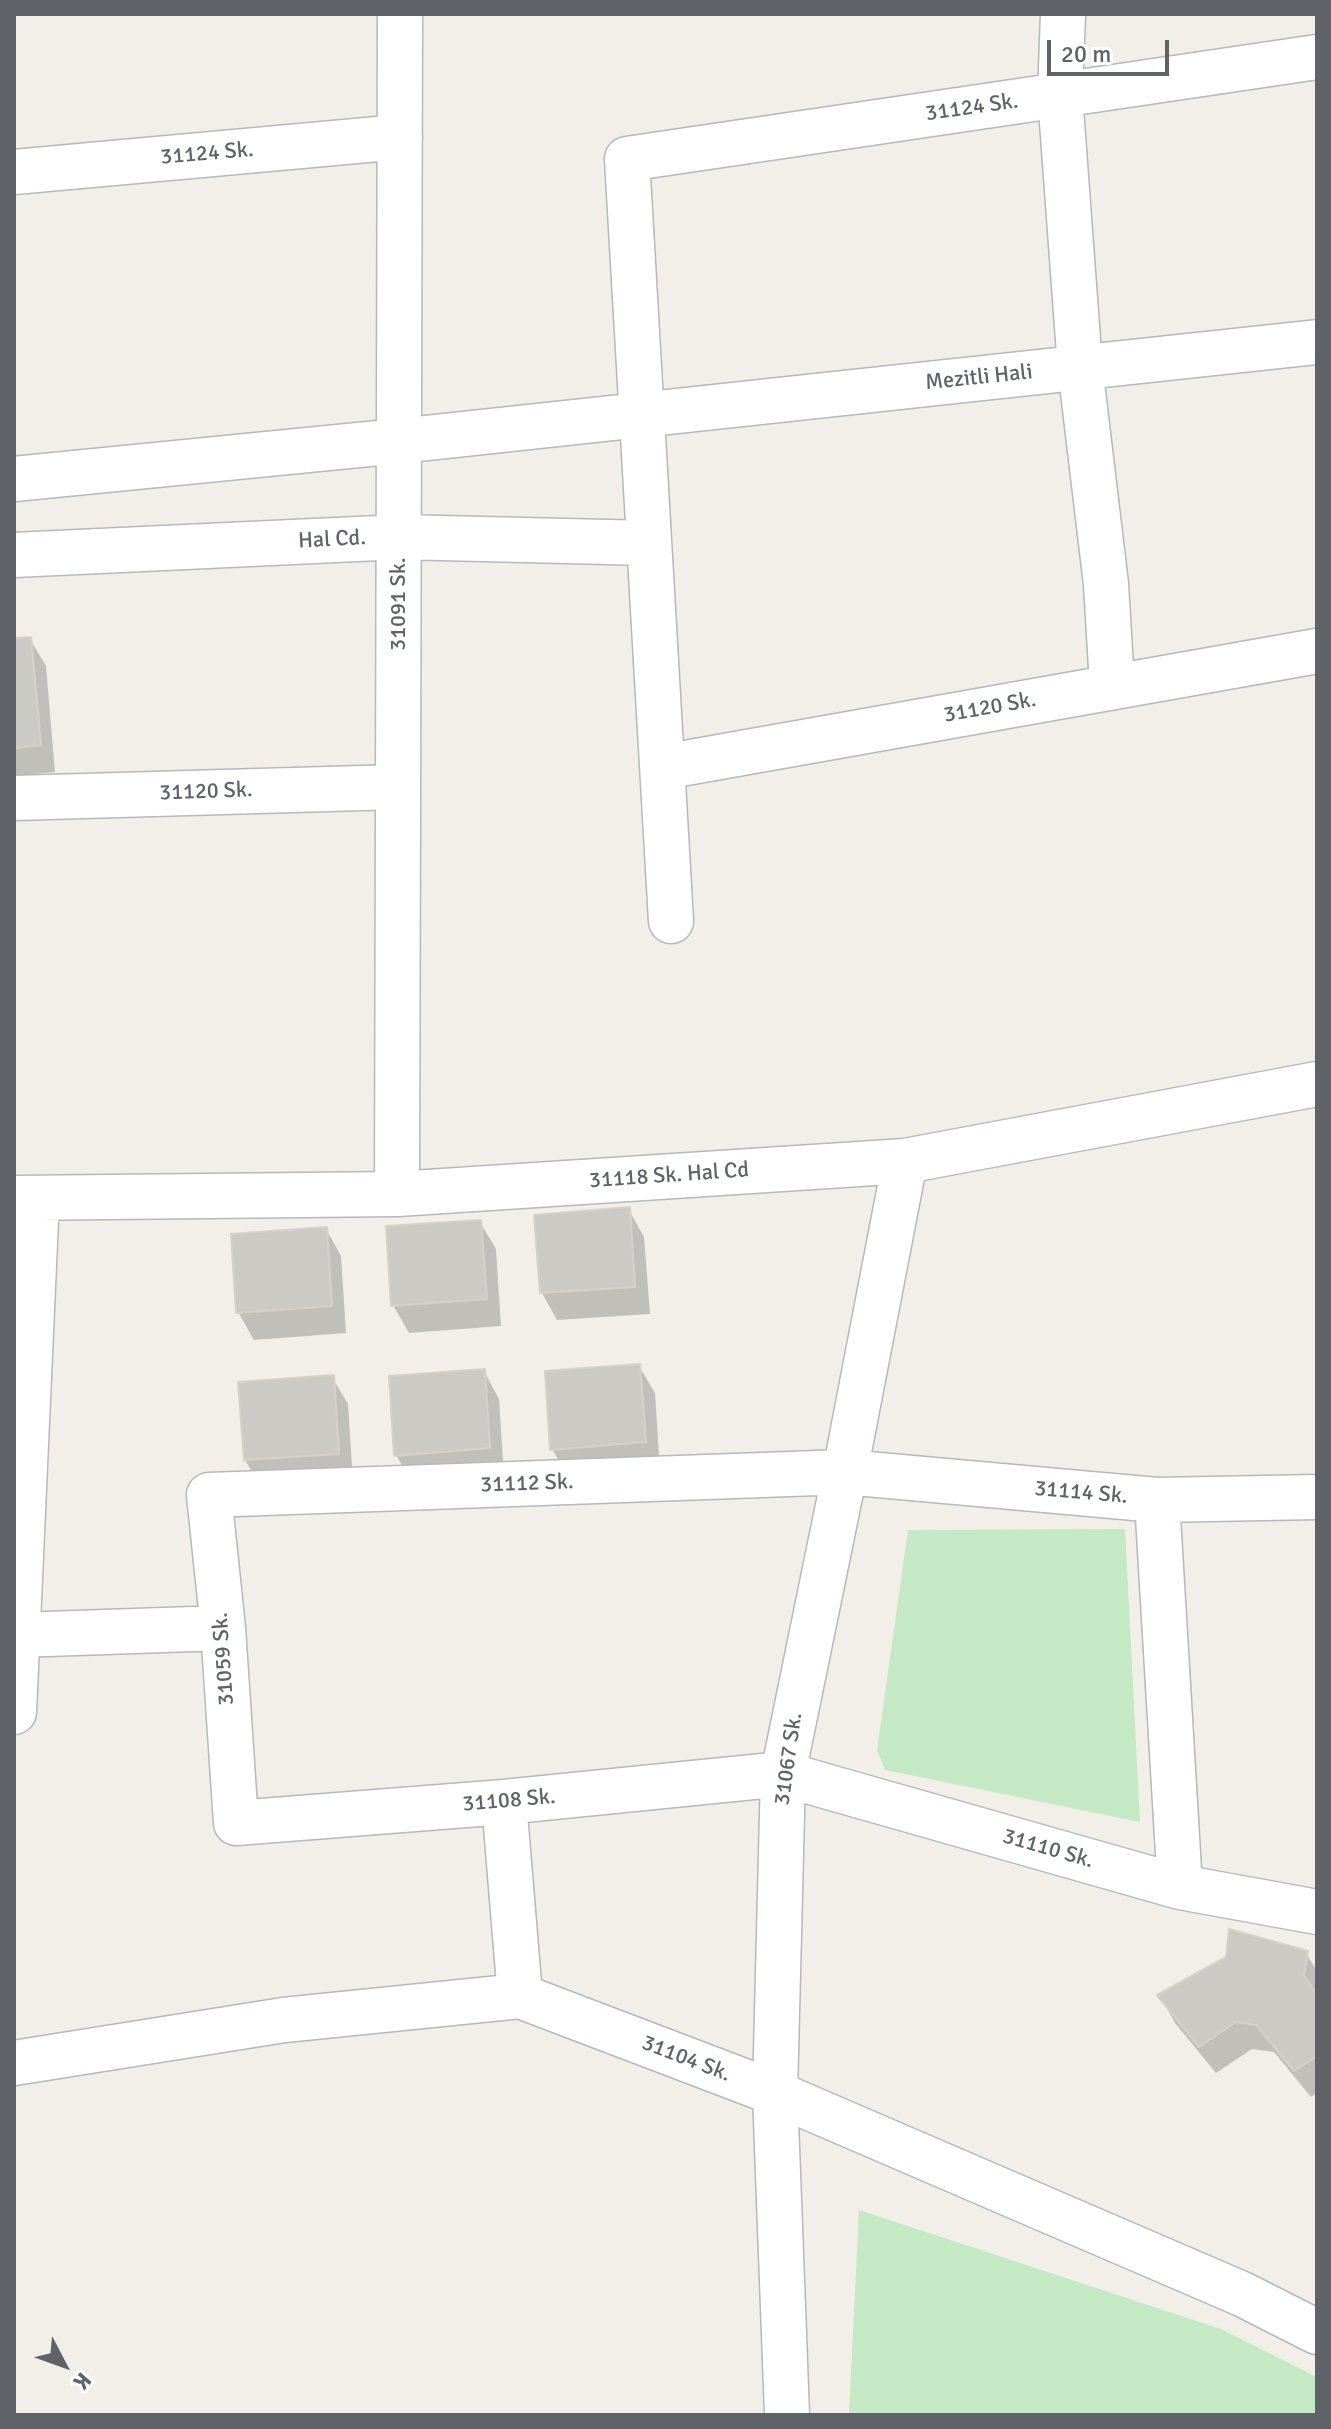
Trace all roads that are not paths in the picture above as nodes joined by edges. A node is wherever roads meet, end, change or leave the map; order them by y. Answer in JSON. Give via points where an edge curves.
{"nodes":[{"id":1,"x":400,"y":14,"type":"edge"},
{"id":2,"x":1063,"y":14,"type":"edge"},
{"id":3,"x":1317,"y":57,"type":"edge"},
{"id":4,"x":1060,"y":95,"type":"junction"},
{"id":5,"x":400,"y":137,"type":"junction"},
{"id":6,"x":14,"y":172,"type":"edge"},
{"id":7,"x":1317,"y":342,"type":"edge"},
{"id":8,"x":1080,"y":367,"type":"junction"},
{"id":9,"x":641,"y":413,"type":"junction"},
{"id":10,"x":399,"y":441,"type":"junction"},
{"id":11,"x":14,"y":479,"type":"edge"},
{"id":12,"x":400,"y":537,"type":"junction"},
{"id":13,"x":649,"y":543,"type":"junction"},
{"id":14,"x":14,"y":555,"type":"edge"},
{"id":15,"x":1317,"y":651,"type":"edge"},
{"id":16,"x":1112,"y":685,"type":"junction"},
{"id":17,"x":663,"y":767,"type":"junction"},
{"id":18,"x":398,"y":787,"type":"junction"},
{"id":19,"x":14,"y":798,"type":"edge"},
{"id":20,"x":671,"y":921,"type":"dead end"},
{"id":21,"x":1317,"y":1084,"type":"edge"},
{"id":22,"x":905,"y":1161,"type":"junction"},
{"id":23,"x":397,"y":1194,"type":"junction"},
{"id":24,"x":26,"y":1198,"type":"edge"},
{"id":25,"x":845,"y":1472,"type":"junction"},
{"id":26,"x":209,"y":1495,"type":"joint"},
{"id":27,"x":1317,"y":1497,"type":"edge"},
{"id":28,"x":1157,"y":1500,"type":"junction"},
{"id":29,"x":223,"y":1628,"type":"junction"},
{"id":30,"x":17,"y":1635,"type":"junction"},
{"id":31,"x":14,"y":1712,"type":"edge"},
{"id":32,"x":783,"y":1774,"type":"junction"},
{"id":33,"x":504,"y":1802,"type":"junction"},
{"id":34,"x":236,"y":1823,"type":"joint"},
{"id":35,"x":1180,"y":1887,"type":"junction"},
{"id":36,"x":1317,"y":1912,"type":"edge"},
{"id":37,"x":520,"y":1996,"type":"junction"},
{"id":38,"x":14,"y":2063,"type":"edge"},
{"id":39,"x":775,"y":2093,"type":"junction"},
{"id":40,"x":1317,"y":2332,"type":"edge"},
{"id":41,"x":787,"y":2415,"type":"edge"}],
"edges":[{"from":1,"to":5,"type":"street","name":"31091 Sk."},
{"from":2,"to":4,"type":"street"},
{"from":3,"to":4,"type":"street","name":"31124 Sk."},
{"from":4,"to":8,"type":"street"},
{"from":4,"to":9,"type":"street","name":"31124 Sk.","via":[[627,159]]},
{"from":5,"to":6,"type":"street","name":"31124 Sk."},
{"from":5,"to":10,"type":"street","name":"31091 Sk."},
{"from":7,"to":8,"type":"street","name":"Mezitli Hali"},
{"from":8,"to":9,"type":"street","name":"Mezitli Hali"},
{"from":8,"to":16,"type":"street","via":[[1106,584]]},
{"from":9,"to":10,"type":"street"},
{"from":9,"to":13,"type":"street"},
{"from":10,"to":11,"type":"street"},
{"from":10,"to":12,"type":"street","name":"31091 Sk."},
{"from":12,"to":13,"type":"street","name":"Hal Cd."},
{"from":12,"to":14,"type":"street","name":"Hal Cd."},
{"from":12,"to":18,"type":"street","name":"31091 Sk."},
{"from":13,"to":17,"type":"street"},
{"from":15,"to":16,"type":"street","name":"31120 Sk."},
{"from":16,"to":17,"type":"street","name":"31120 Sk."},
{"from":17,"to":20,"type":"street"},
{"from":18,"to":19,"type":"street","name":"31120 Sk."},
{"from":18,"to":23,"type":"street","name":"31091 Sk."},
{"from":21,"to":22,"type":"street","name":"31118 Sk. Hal Cd"},
{"from":22,"to":23,"type":"street","name":"31118 Sk. Hal Cd"},
{"from":22,"to":25,"type":"street","name":"31067 Sk."},
{"from":23,"to":24,"type":"street","name":"31118 Sk. Hal Cd"},
{"from":24,"to":30,"type":"street"},
{"from":25,"to":26,"type":"street","name":"31112 Sk."},
{"from":25,"to":28,"type":"street","name":"31114 Sk."},
{"from":25,"to":32,"type":"street","name":"31067 Sk."},
{"from":26,"to":29,"type":"street","name":"31059 Sk."},
{"from":27,"to":28,"type":"street","name":"31114 Sk."},
{"from":28,"to":35,"type":"street"},
{"from":29,"to":30,"type":"street"},
{"from":29,"to":34,"type":"street","name":"31059 Sk."},
{"from":30,"to":31,"type":"street"},
{"from":32,"to":33,"type":"street","name":"31108 Sk."},
{"from":32,"to":35,"type":"street","name":"31110 Sk."},
{"from":32,"to":39,"type":"street","name":"31067 Sk."},
{"from":33,"to":34,"type":"street","name":"31108 Sk."},
{"from":33,"to":37,"type":"street"},
{"from":35,"to":36,"type":"street","name":"31110 Sk."},
{"from":37,"to":38,"type":"street","name":"31104 Sk.","via":[[284,2020]]},
{"from":37,"to":39,"type":"street","name":"31104 Sk."},
{"from":39,"to":40,"type":"street","name":"31104 Sk.","via":[[1242,2294]]},
{"from":39,"to":41,"type":"street","name":"31067 Sk."}]}
